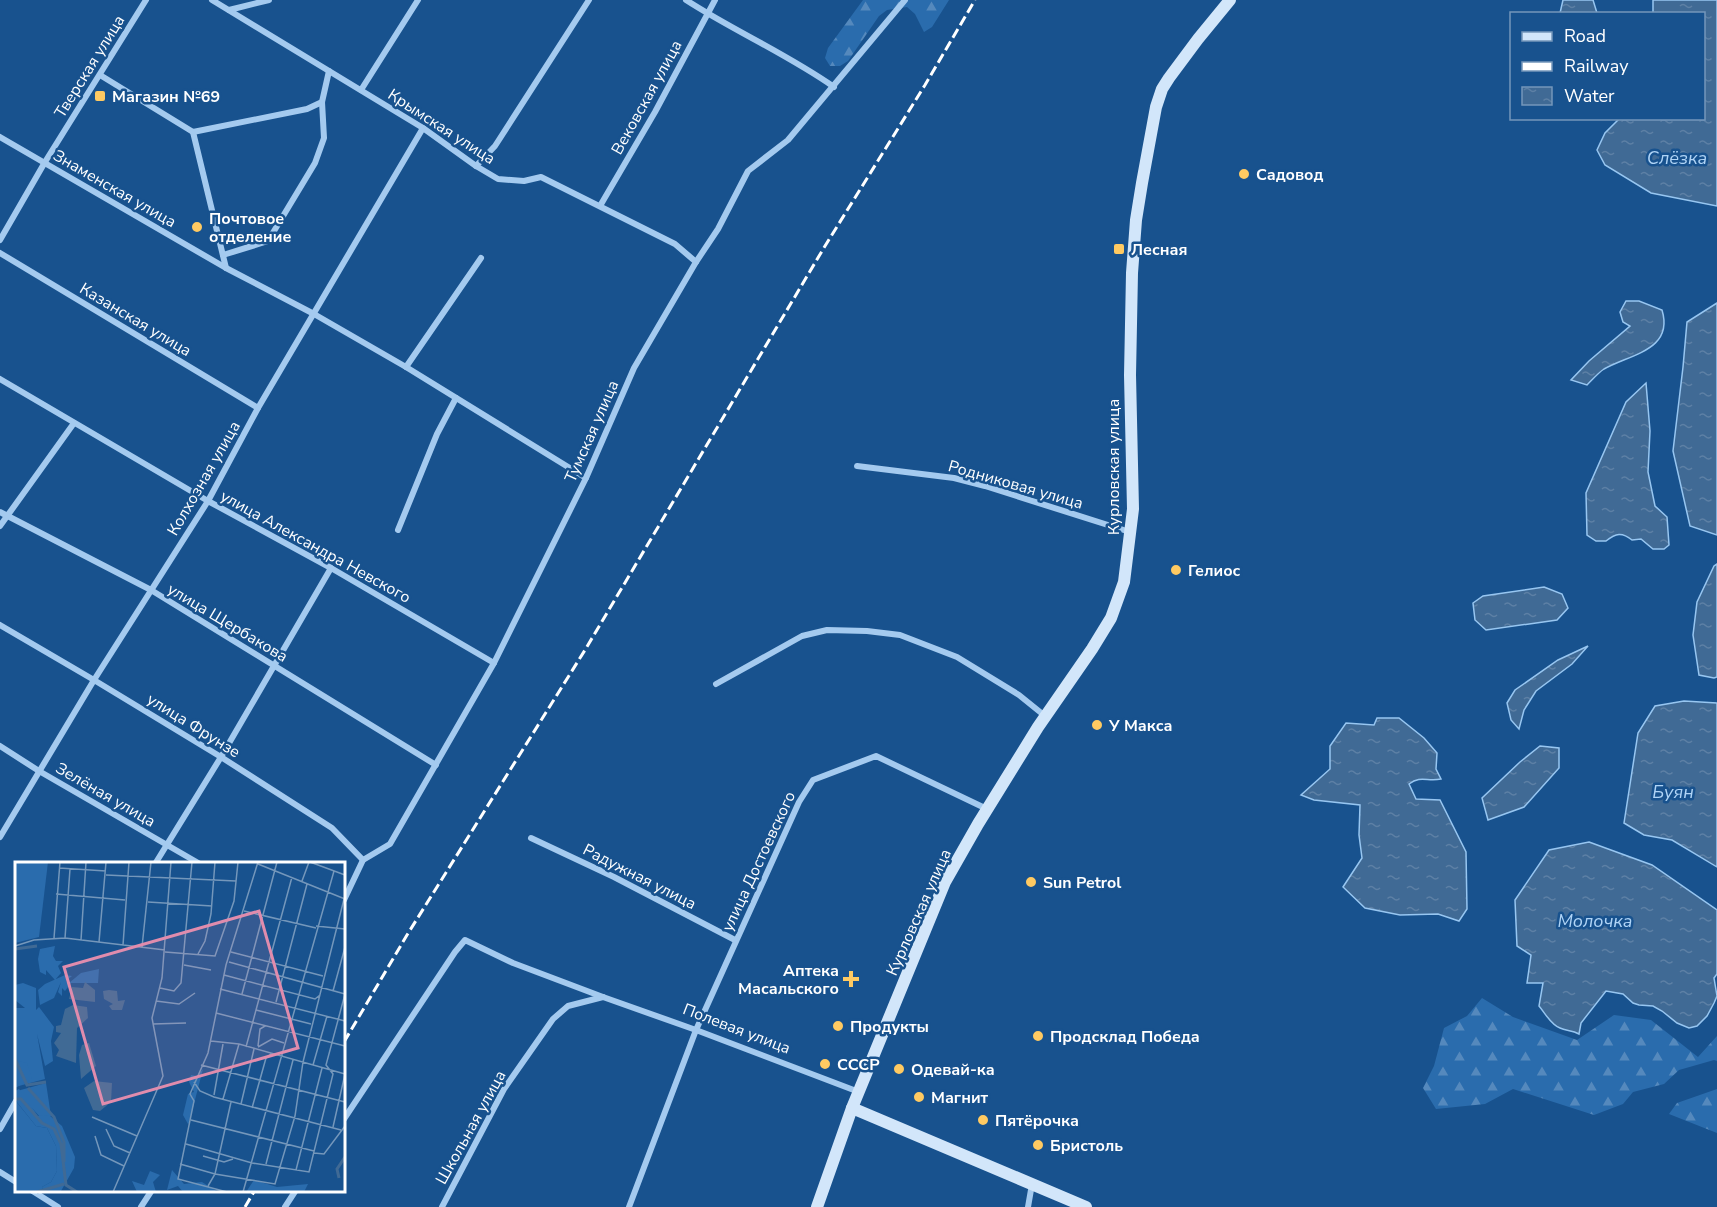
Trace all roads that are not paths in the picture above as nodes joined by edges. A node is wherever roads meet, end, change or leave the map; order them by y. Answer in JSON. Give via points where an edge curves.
{"nodes":[{"id":1,"x":146,"y":0,"type":"edge"},
{"id":2,"x":212,"y":0,"type":"edge"},
{"id":3,"x":269,"y":0,"type":"edge"},
{"id":4,"x":418,"y":0,"type":"edge"},
{"id":5,"x":589,"y":0,"type":"edge"},
{"id":6,"x":686,"y":0,"type":"edge"},
{"id":7,"x":715,"y":0,"type":"edge"},
{"id":8,"x":905,"y":0,"type":"edge"},
{"id":9,"x":1230,"y":0,"type":"edge"},
{"id":10,"x":229,"y":10,"type":"junction"},
{"id":11,"x":707,"y":14,"type":"junction"},
{"id":12,"x":329,"y":71,"type":"junction"},
{"id":13,"x":100,"y":75,"type":"junction"},
{"id":14,"x":834,"y":87,"type":"junction"},
{"id":15,"x":361,"y":90,"type":"junction"},
{"id":16,"x":322,"y":102,"type":"junction"},
{"id":17,"x":423,"y":128,"type":"junction"},
{"id":18,"x":193,"y":132,"type":"junction"},
{"id":19,"x":0,"y":137,"type":"edge"},
{"id":20,"x":45,"y":162,"type":"junction"},
{"id":21,"x":476,"y":166,"type":"junction"},
{"id":22,"x":600,"y":207,"type":"junction"},
{"id":23,"x":0,"y":240,"type":"edge"},
{"id":24,"x":0,"y":253,"type":"edge"},
{"id":25,"x":223,"y":255,"type":"junction"},
{"id":26,"x":481,"y":258,"type":"dead end"},
{"id":27,"x":696,"y":262,"type":"junction"},
{"id":28,"x":226,"y":268,"type":"junction"},
{"id":29,"x":314,"y":314,"type":"junction"},
{"id":30,"x":406,"y":367,"type":"junction"},
{"id":31,"x":0,"y":379,"type":"edge"},
{"id":32,"x":456,"y":398,"type":"junction"},
{"id":33,"x":258,"y":408,"type":"junction"},
{"id":34,"x":74,"y":423,"type":"junction"},
{"id":35,"x":857,"y":466,"type":"dead end"},
{"id":36,"x":586,"y":477,"type":"junction"},
{"id":37,"x":208,"y":501,"type":"junction"},
{"id":38,"x":3,"y":514,"type":"edge"},
{"id":39,"x":0,"y":526,"type":"edge"},
{"id":40,"x":398,"y":530,"type":"dead end"},
{"id":41,"x":1131,"y":532,"type":"junction"},
{"id":42,"x":331,"y":568,"type":"junction"},
{"id":43,"x":151,"y":590,"type":"junction"},
{"id":44,"x":0,"y":625,"type":"edge"},
{"id":45,"x":494,"y":663,"type":"junction"},
{"id":46,"x":274,"y":666,"type":"junction"},
{"id":47,"x":94,"y":680,"type":"junction"},
{"id":48,"x":716,"y":684,"type":"dead end"},
{"id":49,"x":1045,"y":716,"type":"junction"},
{"id":50,"x":0,"y":746,"type":"edge"},
{"id":51,"x":220,"y":757,"type":"junction"},
{"id":52,"x":436,"y":765,"type":"junction"},
{"id":53,"x":39,"y":771,"type":"junction"},
{"id":54,"x":987,"y":809,"type":"junction"},
{"id":55,"x":0,"y":837,"type":"edge"},
{"id":56,"x":531,"y":838,"type":"dead end"},
{"id":57,"x":167,"y":844,"type":"junction"},
{"id":58,"x":363,"y":861,"type":"junction"},
{"id":59,"x":156,"y":862,"type":"edge"},
{"id":60,"x":197,"y":862,"type":"edge"},
{"id":61,"x":345,"y":898,"type":"edge"},
{"id":62,"x":735,"y":940,"type":"junction"},
{"id":63,"x":603,"y":997,"type":"junction"},
{"id":64,"x":696,"y":1030,"type":"junction"},
{"id":65,"x":859,"y":1092,"type":"junction"},
{"id":66,"x":15,"y":1103,"type":"edge"},
{"id":67,"x":852,"y":1108,"type":"junction"},
{"id":68,"x":345,"y":1117,"type":"edge"},
{"id":69,"x":0,"y":1129,"type":"edge"},
{"id":70,"x":0,"y":1172,"type":"edge"},
{"id":71,"x":15,"y":1181,"type":"edge"},
{"id":72,"x":1032,"y":1184,"type":"junction"},
{"id":73,"x":33,"y":1192,"type":"edge"},
{"id":74,"x":151,"y":1192,"type":"edge"},
{"id":75,"x":295,"y":1192,"type":"edge"},
{"id":76,"x":58,"y":1207,"type":"edge"},
{"id":77,"x":141,"y":1207,"type":"edge"},
{"id":78,"x":285,"y":1207,"type":"edge"},
{"id":79,"x":442,"y":1207,"type":"edge"},
{"id":80,"x":629,"y":1207,"type":"edge"},
{"id":81,"x":817,"y":1207,"type":"edge"},
{"id":82,"x":1028,"y":1207,"type":"edge"},
{"id":83,"x":1086,"y":1207,"type":"edge"}],
"edges":[{"from":1,"to":13,"type":"street","name":"Тверская улица"},
{"from":2,"to":10,"type":"street","name":"Крымская улица"},
{"from":3,"to":10,"type":"street"},
{"from":4,"to":15,"type":"street"},
{"from":5,"to":21,"type":"street","via":[[495,146]]},
{"from":6,"to":11,"type":"street"},
{"from":7,"to":11,"type":"street","name":"Вековская улица"},
{"from":8,"to":14,"type":"street","name":"Тумская улица"},
{"from":9,"to":41,"type":"main road","name":"Курловская улица","via":[[1168,78],[1156,107],[1136,220],[1132,273]]},
{"from":10,"to":12,"type":"street","name":"Крымская улица"},
{"from":11,"to":14,"type":"street"},
{"from":11,"to":22,"type":"street","name":"Вековская улица"},
{"from":12,"to":15,"type":"street","name":"Крымская улица"},
{"from":12,"to":16,"type":"street"},
{"from":13,"to":18,"type":"street"},
{"from":13,"to":20,"type":"street","name":"Тверская улица"},
{"from":14,"to":27,"type":"street","name":"Тумская улица","via":[[788,140],[748,171]]},
{"from":15,"to":17,"type":"street","name":"Крымская улица"},
{"from":16,"to":18,"type":"street","via":[[307,109]]},
{"from":16,"to":25,"type":"street","via":[[324,138],[315,163],[268,241]]},
{"from":17,"to":21,"type":"street","name":"Крымская улица"},
{"from":17,"to":29,"type":"street","name":"Колхозная улица"},
{"from":18,"to":25,"type":"street"},
{"from":19,"to":20,"type":"street","name":"Знаменская улица"},
{"from":20,"to":23,"type":"street","name":"Тверская улица"},
{"from":20,"to":28,"type":"street","name":"Знаменская улица"},
{"from":21,"to":22,"type":"street","name":"Крымская улица","via":[[498,179],[524,181],[542,177]]},
{"from":22,"to":27,"type":"street","name":"Крымская улица","via":[[675,244]]},
{"from":24,"to":33,"type":"street","name":"Казанская улица"},
{"from":25,"to":28,"type":"street"},
{"from":26,"to":30,"type":"street"},
{"from":27,"to":36,"type":"street","name":"Тумская улица","via":[[633,368]]},
{"from":28,"to":29,"type":"street","name":"Знаменская улица"},
{"from":29,"to":30,"type":"street","name":"Знаменская улица"},
{"from":29,"to":33,"type":"street","name":"Колхозная улица"},
{"from":30,"to":32,"type":"street","name":"Знаменская улица"},
{"from":31,"to":34,"type":"street","name":"улица Александра Невского"},
{"from":32,"to":36,"type":"street","name":"Знаменская улица"},
{"from":32,"to":40,"type":"street"},
{"from":33,"to":37,"type":"street","name":"Колхозная улица"},
{"from":34,"to":37,"type":"street","name":"улица Александра Невского"},
{"from":34,"to":38,"type":"street"},
{"from":35,"to":41,"type":"street","name":"Родниковая улица","via":[[964,481]]},
{"from":36,"to":45,"type":"street","name":"Тумская улица"},
{"from":37,"to":42,"type":"street","name":"улица Александра Невского"},
{"from":37,"to":43,"type":"street","name":"Колхозная улица"},
{"from":38,"to":39,"type":"street"},
{"from":38,"to":43,"type":"street","name":"улица Щербакова"},
{"from":41,"to":49,"type":"main road","name":"Курловская улица","via":[[1124,582],[1111,618]]},
{"from":42,"to":45,"type":"street","name":"улица Александра Невского"},
{"from":42,"to":46,"type":"street"},
{"from":43,"to":46,"type":"street","name":"улица Щербакова"},
{"from":43,"to":47,"type":"street","name":"Колхозная улица"},
{"from":44,"to":47,"type":"street","name":"улица Фрунзе"},
{"from":45,"to":52,"type":"street","name":"Тумская улица"},
{"from":46,"to":51,"type":"street"},
{"from":46,"to":52,"type":"street","name":"улица Щербакова"},
{"from":47,"to":51,"type":"street","name":"улица Фрунзе"},
{"from":47,"to":53,"type":"street","name":"Колхозная улица"},
{"from":48,"to":49,"type":"street","via":[[802,636],[827,630],[867,631],[900,635],[957,657]]},
{"from":49,"to":54,"type":"main road","name":"Курловская улица"},
{"from":50,"to":53,"type":"street","name":"Зелёная улица"},
{"from":51,"to":57,"type":"street"},
{"from":51,"to":58,"type":"street","name":"улица Фрунзе","via":[[332,828]]},
{"from":52,"to":58,"type":"street","name":"Тумская улица","via":[[390,844]]},
{"from":53,"to":55,"type":"street","name":"Колхозная улица"},
{"from":53,"to":57,"type":"street","name":"Зелёная улица"},
{"from":54,"to":62,"type":"street","name":"улица Достоевского","via":[[876,756],[813,780]]},
{"from":54,"to":65,"type":"main road","name":"Курловская улица","via":[[945,882]]},
{"from":56,"to":62,"type":"street","name":"Радужная улица"},
{"from":57,"to":59,"type":"street"},
{"from":57,"to":60,"type":"street","name":"Зелёная улица"},
{"from":58,"to":61,"type":"street"},
{"from":62,"to":64,"type":"street","name":"улица Достоевского"},
{"from":63,"to":64,"type":"street","name":"Полевая улица"},
{"from":63,"to":68,"type":"street","name":"Полевая улица","via":[[465,940]]},
{"from":63,"to":79,"type":"street","name":"Школьная улица","via":[[568,1006],[553,1019],[504,1089]]},
{"from":64,"to":65,"type":"street","name":"Полевая улица"},
{"from":64,"to":80,"type":"street","name":"улица Достоевского"},
{"from":65,"to":67,"type":"main road","name":"Курловская улица"},
{"from":66,"to":69,"type":"street"},
{"from":67,"to":72,"type":"main road"},
{"from":67,"to":81,"type":"main road","name":"Курловская улица"},
{"from":70,"to":71,"type":"street"},
{"from":72,"to":82,"type":"street"},
{"from":72,"to":83,"type":"main road"},
{"from":73,"to":76,"type":"street"},
{"from":74,"to":77,"type":"street"},
{"from":75,"to":78,"type":"street"}]}
